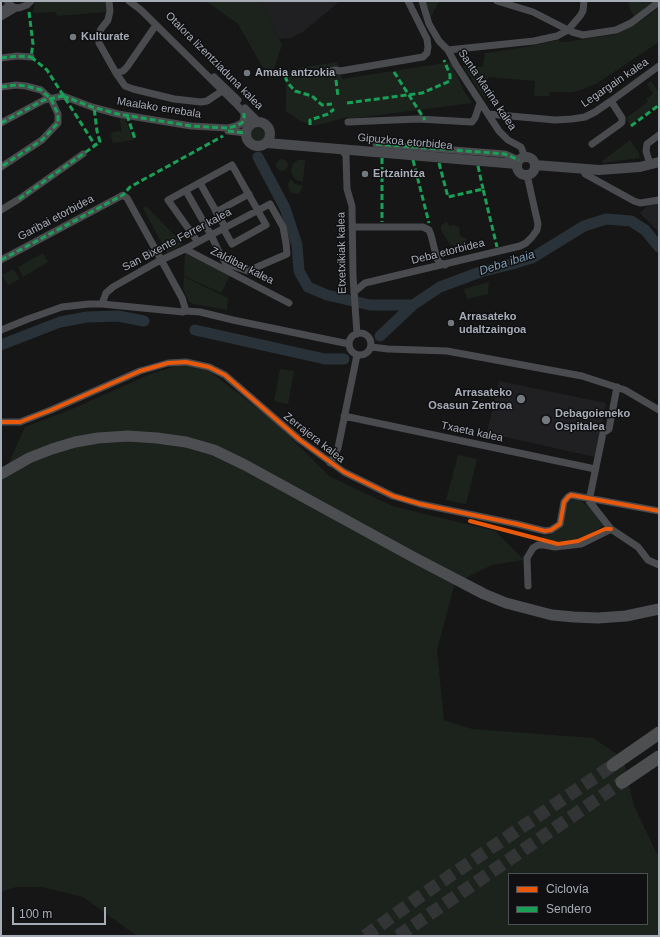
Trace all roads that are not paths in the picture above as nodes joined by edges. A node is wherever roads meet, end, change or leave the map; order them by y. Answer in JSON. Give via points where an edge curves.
{"nodes":[{"id":1,"x":109,"y":1,"type":"edge"},
{"id":2,"x":129,"y":1,"type":"edge"},
{"id":3,"x":135,"y":1,"type":"edge"},
{"id":4,"x":408,"y":1,"type":"edge"},
{"id":5,"x":422,"y":1,"type":"edge"},
{"id":6,"x":497,"y":1,"type":"edge"},
{"id":7,"x":584,"y":1,"type":"edge"},
{"id":8,"x":659,"y":2,"type":"edge"},
{"id":9,"x":11,"y":4,"type":"edge"},
{"id":10,"x":29,"y":6,"type":"edge"},
{"id":11,"x":1,"y":11,"type":"edge"},
{"id":12,"x":425,"y":12,"type":"junction"},
{"id":13,"x":416,"y":16,"type":"junction"},
{"id":14,"x":1,"y":17,"type":"edge"},
{"id":15,"x":156,"y":25,"type":"junction"},
{"id":16,"x":568,"y":30,"type":"junction"},
{"id":17,"x":448,"y":50,"type":"junction"},
{"id":18,"x":31,"y":57,"type":"dead end"},
{"id":19,"x":1,"y":58,"type":"edge"},
{"id":20,"x":659,"y":66,"type":"edge"},
{"id":21,"x":331,"y":71,"type":"dead end"},
{"id":22,"x":116,"y":73,"type":"junction"},
{"id":23,"x":1,"y":87,"type":"edge"},
{"id":24,"x":222,"y":91,"type":"junction"},
{"id":25,"x":51,"y":99,"type":"junction"},
{"id":26,"x":611,"y":101,"type":"junction"},
{"id":27,"x":480,"y":103,"type":"junction"},
{"id":28,"x":244,"y":113,"type":"junction"},
{"id":29,"x":488,"y":114,"type":"junction"},
{"id":30,"x":348,"y":122,"type":"dead end"},
{"id":31,"x":1,"y":123,"type":"edge"},
{"id":32,"x":252,"y":127,"type":"junction"},
{"id":33,"x":217,"y":128,"type":"junction"},
{"id":34,"x":659,"y":135,"type":"edge"},
{"id":35,"x":269,"y":138,"type":"junction"},
{"id":36,"x":376,"y":144,"type":"dead end"},
{"id":37,"x":592,"y":144,"type":"dead end"},
{"id":38,"x":342,"y":149,"type":"junction"},
{"id":39,"x":82,"y":154,"type":"dead end"},
{"id":40,"x":520,"y":160,"type":"junction"},
{"id":41,"x":655,"y":163,"type":"edge"},
{"id":42,"x":535,"y":165,"type":"junction"},
{"id":43,"x":1,"y":167,"type":"edge"},
{"id":44,"x":583,"y":169,"type":"junction"},
{"id":45,"x":527,"y":175,"type":"junction"},
{"id":46,"x":200,"y":183,"type":"junction"},
{"id":47,"x":186,"y":190,"type":"junction"},
{"id":48,"x":249,"y":194,"type":"junction"},
{"id":49,"x":659,"y":200,"type":"edge"},
{"id":50,"x":1,"y":210,"type":"edge"},
{"id":51,"x":258,"y":210,"type":"junction"},
{"id":52,"x":216,"y":212,"type":"junction"},
{"id":53,"x":352,"y":227,"type":"junction"},
{"id":54,"x":224,"y":228,"type":"junction"},
{"id":55,"x":211,"y":235,"type":"junction"},
{"id":56,"x":198,"y":242,"type":"junction"},
{"id":57,"x":185,"y":249,"type":"junction"},
{"id":58,"x":1,"y":260,"type":"edge"},
{"id":59,"x":437,"y":260,"type":"junction"},
{"id":60,"x":161,"y":261,"type":"junction"},
{"id":61,"x":445,"y":265,"type":"junction"},
{"id":62,"x":432,"y":268,"type":"junction"},
{"id":63,"x":353,"y":276,"type":"junction"},
{"id":64,"x":365,"y":283,"type":"junction"},
{"id":65,"x":354,"y":292,"type":"junction"},
{"id":66,"x":289,"y":303,"type":"dead end"},
{"id":67,"x":102,"y":304,"type":"junction"},
{"id":68,"x":186,"y":311,"type":"junction"},
{"id":69,"x":1,"y":330,"type":"edge"},
{"id":70,"x":357,"y":334,"type":"junction"},
{"id":71,"x":349,"y":344,"type":"junction"},
{"id":72,"x":371,"y":347,"type":"junction"},
{"id":73,"x":358,"y":355,"type":"junction"},
{"id":74,"x":617,"y":387,"type":"junction"},
{"id":75,"x":659,"y":410,"type":"edge"},
{"id":76,"x":344,"y":416,"type":"junction"},
{"id":77,"x":1,"y":422,"type":"edge"},
{"id":78,"x":330,"y":463,"type":"junction"},
{"id":79,"x":595,"y":469,"type":"junction"},
{"id":80,"x":1,"y":474,"type":"edge"},
{"id":81,"x":589,"y":498,"type":"junction"},
{"id":82,"x":659,"y":511,"type":"edge"},
{"id":83,"x":611,"y":529,"type":"junction"},
{"id":84,"x":659,"y":565,"type":"edge"},
{"id":85,"x":528,"y":586,"type":"dead end"},
{"id":86,"x":659,"y":608,"type":"edge"},
{"id":87,"x":659,"y":734,"type":"edge"},
{"id":88,"x":659,"y":757,"type":"edge"},
{"id":89,"x":613,"y":765,"type":"tunnel mouth"},
{"id":90,"x":622,"y":782,"type":"tunnel mouth"}],
"edges":[{"from":1,"to":22,"type":"street","via":[[108,20],[98,35],[99,43]]},
{"from":2,"to":15,"type":"street","name":"Otalora lizentziaduna kalea"},
{"from":3,"to":32,"type":"street","name":"Otalora lizentziaduna kalea","via":[[151,13],[227,88]]},
{"from":4,"to":13,"type":"street"},
{"from":5,"to":12,"type":"street","name":"Santa Marina kalea"},
{"from":6,"to":16,"type":"street","via":[[533,12]]},
{"from":7,"to":16,"type":"street","name":"Santa Marina kalea","via":[[583,11]]},
{"from":8,"to":16,"type":"street","via":[[631,23],[616,30],[583,35]]},
{"from":9,"to":10,"type":"street","via":[[22,8]]},
{"from":9,"to":11,"type":"street"},
{"from":9,"to":14,"type":"street"},
{"from":12,"to":13,"type":"street"},
{"from":12,"to":17,"type":"street","name":"Santa Marina kalea","via":[[439,41]]},
{"from":13,"to":21,"type":"street","via":[[427,39],[427,53],[423,57]]},
{"from":15,"to":22,"type":"street","via":[[123,71]]},
{"from":15,"to":24,"type":"street","name":"Otalora lizentziaduna kalea"},
{"from":16,"to":17,"type":"street","name":"Santa Marina kalea","via":[[557,36],[534,41]]},
{"from":17,"to":27,"type":"street","name":"Santa Marina kalea"},
{"from":18,"to":19,"type":"street"},
{"from":20,"to":26,"type":"street","name":"Legargain kalea"},
{"from":22,"to":24,"type":"street","via":[[128,88],[174,99],[201,102]]},
{"from":23,"to":25,"type":"street","via":[[31,86],[41,90]]},
{"from":24,"to":28,"type":"street","name":"Otalora lizentziaduna kalea"},
{"from":25,"to":31,"type":"street","via":[[44,100]]},
{"from":25,"to":33,"type":"street","name":"Maalako errebala","via":[[62,96],[118,114]]},
{"from":25,"to":43,"type":"street","via":[[58,114],[58,123],[42,140]]},
{"from":26,"to":29,"type":"street","name":"Legargain kalea","via":[[585,117],[572,119],[555,120]]},
{"from":26,"to":37,"type":"street","via":[[622,122]]},
{"from":27,"to":29,"type":"street","name":"Santa Marina kalea"},
{"from":27,"to":30,"type":"street","via":[[472,122],[418,119]]},
{"from":28,"to":32,"type":"street","name":"Otalora lizentziaduna kalea"},
{"from":28,"to":33,"type":"street","name":"Maalako errebala","via":[[242,123],[228,128]]},
{"from":29,"to":40,"type":"street","name":"Santa Marina kalea","via":[[499,131],[521,147]]},
{"from":32,"to":33,"type":"street","via":[[236,131]]},
{"from":32,"to":35,"type":"street","via":[[265,124]]},
{"from":32,"to":35,"type":"street","via":[[248,140],[252,145],[259,146]]},
{"from":34,"to":41,"type":"street","via":[[647,144],[646,151]]},
{"from":35,"to":38,"type":"street","name":"Gipuzkoa etorbidea","via":[[291,144]]},
{"from":36,"to":40,"type":"street","via":[[505,154]]},
{"from":38,"to":40,"type":"street","name":"Gipuzkoa etorbidea"},
{"from":38,"to":53,"type":"street","name":"Etxetxikiak kalea","via":[[347,163],[347,189],[352,206]]},
{"from":39,"to":50,"type":"street"},
{"from":40,"to":42,"type":"street","via":[[533,160]]},
{"from":40,"to":45,"type":"street","via":[[519,172]]},
{"from":41,"to":44,"type":"street","via":[[619,169]]},
{"from":42,"to":44,"type":"street"},
{"from":42,"to":45,"type":"street","via":[[534,171]]},
{"from":44,"to":49,"type":"street","via":[[585,174],[634,201],[640,203]]},
{"from":45,"to":61,"type":"street","name":"Deba etorbidea","via":[[538,224],[532,237],[520,246]]},
{"from":46,"to":47,"type":"street"},
{"from":46,"to":48,"type":"street","via":[[232,165]]},
{"from":46,"to":52,"type":"street"},
{"from":47,"to":55,"type":"street"},
{"from":47,"to":56,"type":"street","via":[[168,200]]},
{"from":48,"to":51,"type":"street"},
{"from":48,"to":52,"type":"street"},
{"from":51,"to":54,"type":"street","name":"San Bixente Ferrer kalea"},
{"from":51,"to":54,"type":"street","via":[[266,225],[232,244]]},
{"from":51,"to":55,"type":"street","name":"San Bixente Ferrer kalea","via":[[270,204],[283,227],[287,254],[248,271],[225,262]]},
{"from":52,"to":54,"type":"street"},
{"from":53,"to":59,"type":"street","via":[[423,227],[429,230]]},
{"from":53,"to":63,"type":"street","name":"Etxetxikiak kalea"},
{"from":54,"to":55,"type":"street","name":"San Bixente Ferrer kalea"},
{"from":55,"to":56,"type":"street","name":"San Bixente Ferrer kalea"},
{"from":56,"to":57,"type":"street","name":"San Bixente Ferrer kalea"},
{"from":57,"to":60,"type":"street","name":"San Bixente Ferrer kalea"},
{"from":57,"to":66,"type":"street","name":"Zaldibar kalea"},
{"from":58,"to":60,"type":"street","name":"Garibai etorbidea","via":[[122,195]]},
{"from":59,"to":61,"type":"street"},
{"from":59,"to":62,"type":"street"},
{"from":60,"to":67,"type":"street","name":"San Bixente Ferrer kalea","via":[[109,289]]},
{"from":60,"to":68,"type":"street","via":[[182,298]]},
{"from":61,"to":62,"type":"street","name":"Deba etorbidea"},
{"from":62,"to":64,"type":"street","name":"Deba etorbidea"},
{"from":63,"to":64,"type":"street","via":[[359,282]]},
{"from":63,"to":65,"type":"street","name":"Etxetxikiak kalea"},
{"from":64,"to":65,"type":"street"},
{"from":65,"to":70,"type":"street","name":"Etxetxikiak kalea"},
{"from":67,"to":68,"type":"street"},
{"from":67,"to":69,"type":"street","via":[[62,307]]},
{"from":68,"to":71,"type":"street"},
{"from":70,"to":71,"type":"street","via":[[351,338]]},
{"from":70,"to":72,"type":"street","via":[[366,335]]},
{"from":71,"to":73,"type":"street","via":[[352,352]]},
{"from":72,"to":73,"type":"street","via":[[364,354]]},
{"from":72,"to":74,"type":"street","via":[[447,351],[582,376]]},
{"from":73,"to":76,"type":"street"},
{"from":74,"to":75,"type":"street"},
{"from":74,"to":79,"type":"street","via":[[609,429],[603,433]]},
{"from":76,"to":78,"type":"street","via":[[338,448]]},
{"from":76,"to":79,"type":"street","name":"Txaeta kalea"},
{"from":77,"to":78,"type":"street","name":"Zerrajera kalea","via":[[20,422],[140,371],[186,362],[209,367],[225,375]]},
{"from":78,"to":81,"type":"street","name":"Zerrajera kalea","via":[[393,496],[544,531],[560,524],[564,502],[568,497],[575,495]]},
{"from":79,"to":81,"type":"street"},
{"from":80,"to":86,"type":"main road","via":[[29,458],[52,449],[98,438],[128,436],[186,442],[214,450],[245,465],[422,562],[506,603],[537,612],[598,618],[626,616]]},
{"from":81,"to":82,"type":"street"},
{"from":81,"to":83,"type":"street","via":[[590,504]]},
{"from":83,"to":84,"type":"street"},
{"from":83,"to":85,"type":"street","via":[[581,544],[555,547],[544,545],[533,548],[527,558]]},
{"from":87,"to":89,"type":"highway"},
{"from":88,"to":90,"type":"highway"}]}
